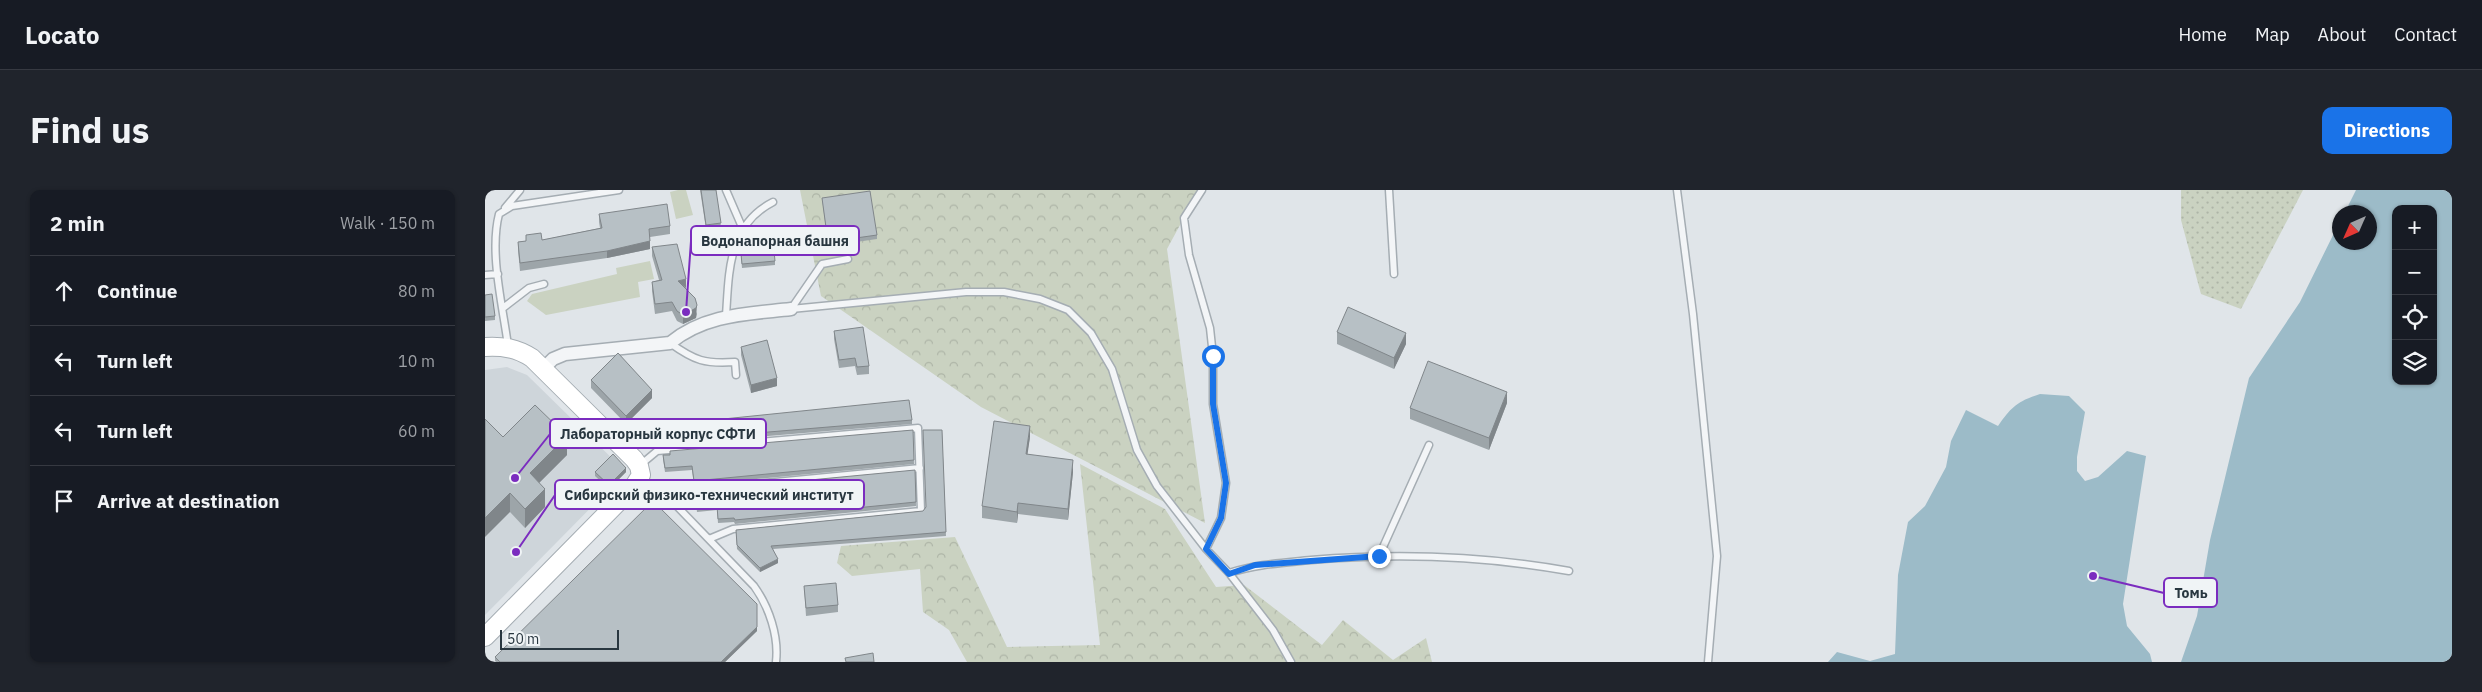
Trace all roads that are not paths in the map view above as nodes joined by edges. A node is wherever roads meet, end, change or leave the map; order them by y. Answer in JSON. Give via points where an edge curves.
{"nodes":[{"id":1,"x":520,"y":190,"type":"edge"},
{"id":2,"x":619,"y":190,"type":"edge"},
{"id":3,"x":726,"y":190,"type":"edge"},
{"id":4,"x":1202,"y":190,"type":"edge"},
{"id":5,"x":1389,"y":190,"type":"edge"},
{"id":6,"x":1676,"y":191,"type":"edge"},
{"id":7,"x":773,"y":202,"type":"dead end"},
{"id":8,"x":499,"y":214,"type":"junction"},
{"id":9,"x":742,"y":227,"type":"junction"},
{"id":10,"x":848,"y":259,"type":"dead end"},
{"id":11,"x":498,"y":274,"type":"junction"},
{"id":12,"x":1394,"y":274,"type":"dead end"},
{"id":13,"x":485,"y":275,"type":"edge"},
{"id":14,"x":544,"y":284,"type":"dead end"},
{"id":15,"x":503,"y":308,"type":"junction"},
{"id":16,"x":791,"y":309,"type":"junction"},
{"id":17,"x":726,"y":316,"type":"junction"},
{"id":18,"x":670,"y":343,"type":"junction"},
{"id":19,"x":485,"y":347,"type":"edge"},
{"id":20,"x":509,"y":347,"type":"junction"},
{"id":21,"x":544,"y":368,"type":"junction"},
{"id":22,"x":736,"y":375,"type":"dead end"},
{"id":23,"x":1429,"y":445,"type":"dead end"},
{"id":24,"x":920,"y":468,"type":"junction"},
{"id":25,"x":639,"y":473,"type":"junction"},
{"id":26,"x":669,"y":498,"type":"junction"},
{"id":27,"x":709,"y":539,"type":"junction"},
{"id":28,"x":1206,"y":549,"type":"junction"},
{"id":29,"x":1379,"y":556,"type":"junction"},
{"id":30,"x":1569,"y":571,"type":"dead end"},
{"id":31,"x":1229,"y":574,"type":"junction"},
{"id":32,"x":485,"y":637,"type":"edge"},
{"id":33,"x":776,"y":662,"type":"edge"},
{"id":34,"x":1291,"y":662,"type":"edge"},
{"id":35,"x":1708,"y":662,"type":"edge"}],
"edges":[{"from":1,"to":8,"type":"lane"},
{"from":2,"to":8,"type":"lane","via":[[512,206]]},
{"from":3,"to":9,"type":"lane"},
{"from":4,"to":28,"type":"lane","via":[[1185,218],[1189,255],[1210,328],[1213,404],[1226,483],[1221,518]]},
{"from":5,"to":12,"type":"lane"},
{"from":6,"to":35,"type":"lane","via":[[1693,314],[1717,556]]},
{"from":7,"to":9,"type":"lane"},
{"from":8,"to":11,"type":"lane","via":[[496,227]]},
{"from":9,"to":17,"type":"lane","via":[[729,262]]},
{"from":10,"to":16,"type":"lane","via":[[822,264]]},
{"from":11,"to":13,"type":"lane"},
{"from":11,"to":15,"type":"lane"},
{"from":14,"to":15,"type":"lane","via":[[529,288]]},
{"from":15,"to":20,"type":"lane"},
{"from":16,"to":17,"type":"street"},
{"from":16,"to":28,"type":"lane","via":[[966,292],[1004,292],[1040,299],[1068,310],[1091,333],[1112,369],[1137,450],[1157,486]]},
{"from":17,"to":18,"type":"street","via":[[694,327]]},
{"from":18,"to":21,"type":"street","via":[[565,354]]},
{"from":18,"to":22,"type":"lane","via":[[707,363],[735,362]]},
{"from":19,"to":20,"type":"street"},
{"from":20,"to":21,"type":"street","via":[[520,350]]},
{"from":21,"to":25,"type":"street"},
{"from":23,"to":29,"type":"lane"},
{"from":24,"to":25,"type":"lane","via":[[918,428],[657,451]]},
{"from":24,"to":26,"type":"lane","via":[[692,490]]},
{"from":24,"to":27,"type":"lane","via":[[921,511],[733,529]]},
{"from":25,"to":26,"type":"lane"},
{"from":25,"to":32,"type":"street"},
{"from":26,"to":27,"type":"lane"},
{"from":27,"to":33,"type":"lane","via":[[762,598],[770,616]]},
{"from":28,"to":31,"type":"lane"},
{"from":29,"to":30,"type":"lane","via":[[1513,561]]},
{"from":29,"to":31,"type":"lane","via":[[1255,565]]},
{"from":31,"to":34,"type":"lane","via":[[1273,630]]}]}
